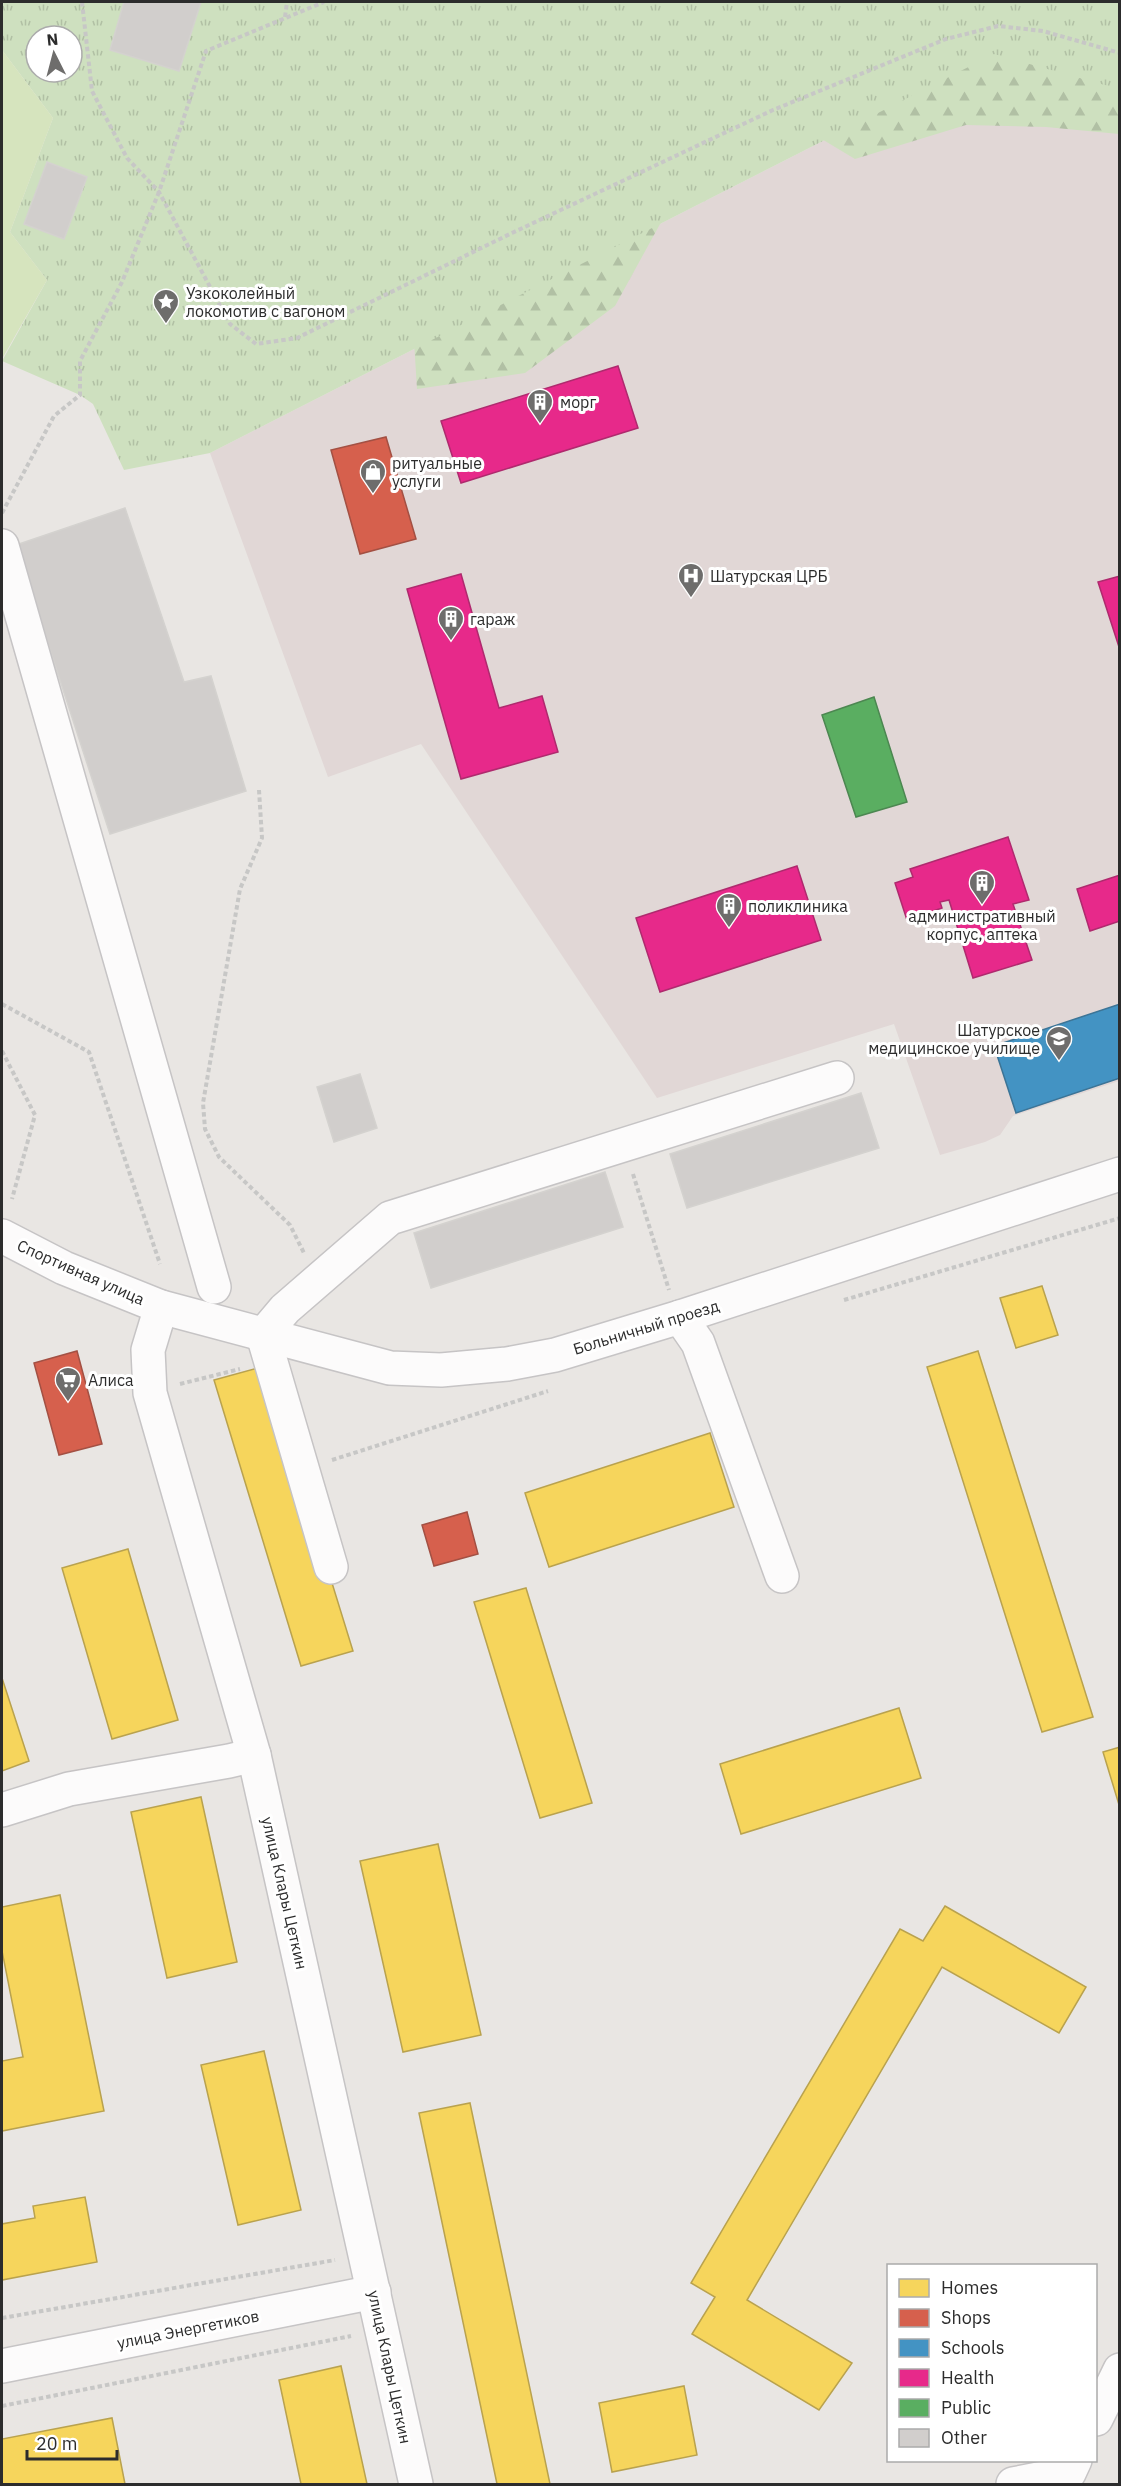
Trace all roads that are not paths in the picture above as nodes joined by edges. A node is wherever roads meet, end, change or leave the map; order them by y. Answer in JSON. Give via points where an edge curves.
{"nodes":[{"id":1,"x":2,"y":546,"type":"edge"},
{"id":2,"x":837,"y":1078,"type":"dead end"},
{"id":3,"x":1119,"y":1174,"type":"edge"},
{"id":4,"x":2,"y":1236,"type":"edge"},
{"id":5,"x":214,"y":1287,"type":"dead end"},
{"id":6,"x":161,"y":1307,"type":"junction"},
{"id":7,"x":680,"y":1317,"type":"junction"},
{"id":8,"x":267,"y":1348,"type":"junction"},
{"id":9,"x":331,"y":1567,"type":"dead end"},
{"id":10,"x":782,"y":1576,"type":"dead end"},
{"id":11,"x":254,"y":1755,"type":"junction"},
{"id":12,"x":2,"y":1810,"type":"edge"},
{"id":13,"x":374,"y":2292,"type":"junction"},
{"id":14,"x":2,"y":2366,"type":"edge"},
{"id":15,"x":1119,"y":2370,"type":"edge"},
{"id":16,"x":1097,"y":2415,"type":"edge"},
{"id":17,"x":1072,"y":2473,"type":"edge"},
{"id":18,"x":416,"y":2484,"type":"edge"},
{"id":19,"x":1013,"y":2484,"type":"edge"}],
"edges":[{"from":1,"to":5,"type":"street"},
{"from":2,"to":8,"type":"street","via":[[390,1218],[285,1310]]},
{"from":3,"to":7,"type":"street","name":"Больничный проезд"},
{"from":4,"to":6,"type":"street","name":"Спортивная улица","via":[[64,1268]]},
{"from":6,"to":8,"type":"street","name":"Больничный проезд"},
{"from":6,"to":11,"type":"street","name":"улица Клары Цеткин","via":[[148,1350],[150,1393]]},
{"from":7,"to":8,"type":"street","name":"Больничный проезд","via":[[555,1355],[441,1370],[390,1368]]},
{"from":7,"to":10,"type":"street","via":[[698,1343]]},
{"from":8,"to":9,"type":"street"},
{"from":11,"to":12,"type":"street","via":[[69,1789]]},
{"from":11,"to":13,"type":"street","name":"улица Клары Цеткин"},
{"from":13,"to":14,"type":"street","name":"улица Энергетиков"},
{"from":13,"to":18,"type":"street","name":"улица Клары Цеткин"},
{"from":15,"to":16,"type":"street"},
{"from":17,"to":19,"type":"street"}]}
